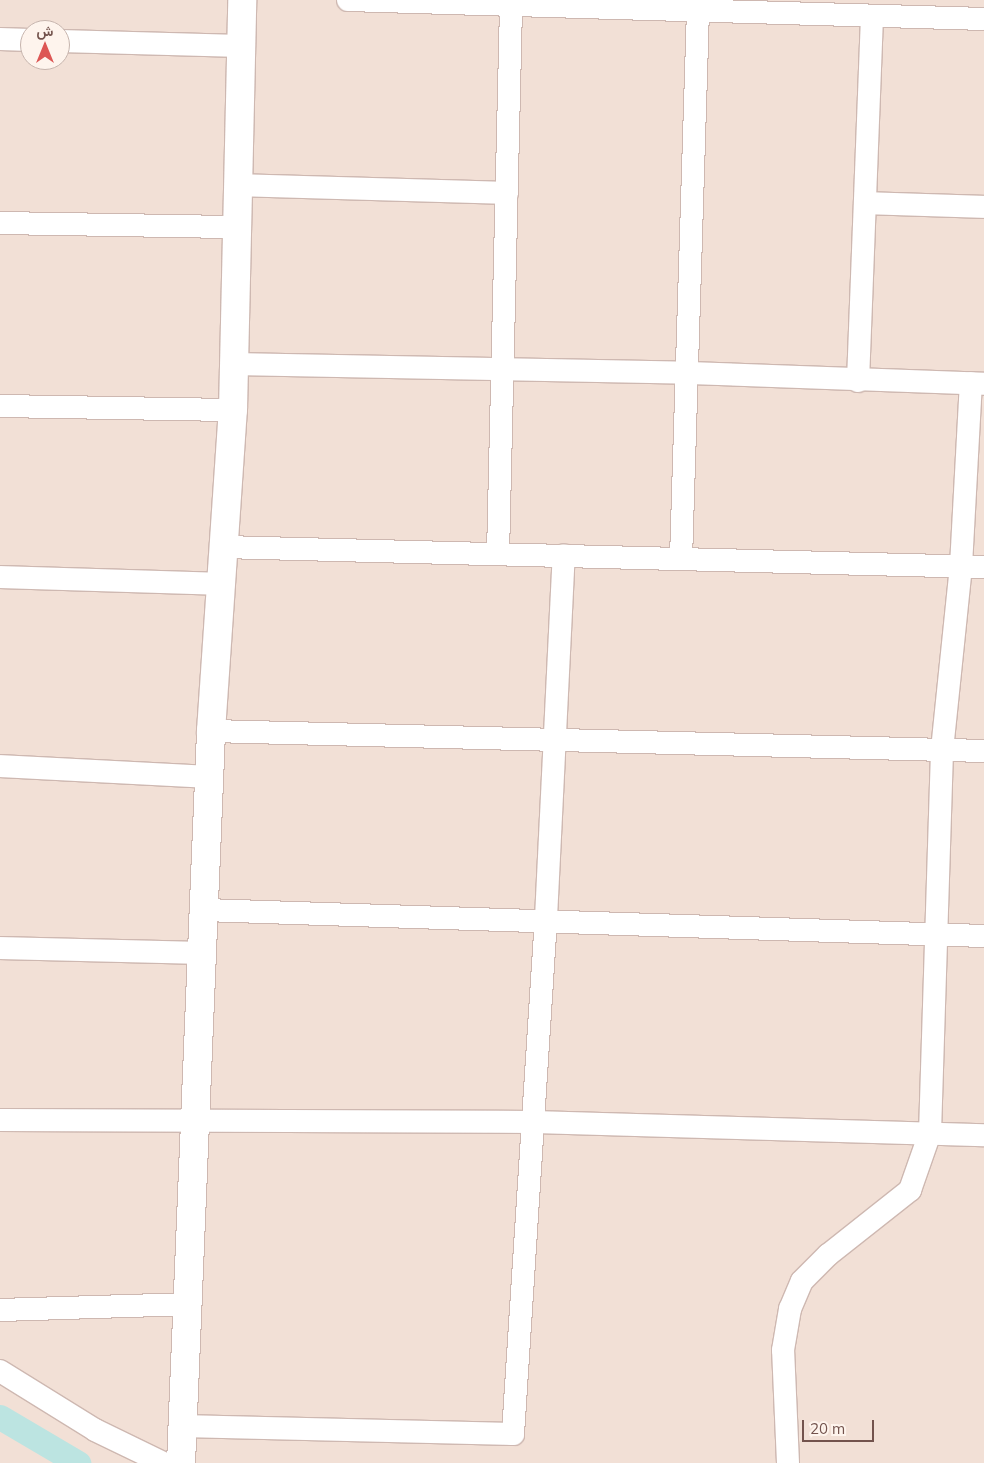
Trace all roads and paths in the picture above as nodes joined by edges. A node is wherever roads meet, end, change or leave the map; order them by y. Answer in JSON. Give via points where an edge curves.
{"nodes":[{"id":1,"x":242,"y":0,"type":"edge"},
{"id":2,"x":348,"y":0,"type":"edge"},
{"id":3,"x":589,"y":3,"type":"edge"},
{"id":4,"x":511,"y":5,"type":"junction"},
{"id":5,"x":698,"y":9,"type":"junction"},
{"id":6,"x":983,"y":13,"type":"edge"},
{"id":7,"x":872,"y":16,"type":"junction"},
{"id":8,"x":0,"y":39,"type":"edge"},
{"id":9,"x":20,"y":40,"type":"edge"},
{"id":10,"x":70,"y":40,"type":"edge"},
{"id":11,"x":241,"y":46,"type":"junction"},
{"id":12,"x":237,"y":185,"type":"junction"},
{"id":13,"x":507,"y":193,"type":"junction"},
{"id":14,"x":866,"y":203,"type":"junction"},
{"id":15,"x":984,"y":207,"type":"edge"},
{"id":16,"x":0,"y":223,"type":"edge"},
{"id":17,"x":236,"y":227,"type":"junction"},
{"id":18,"x":233,"y":364,"type":"junction"},
{"id":19,"x":504,"y":369,"type":"junction"},
{"id":20,"x":689,"y":373,"type":"junction"},
{"id":21,"x":858,"y":381,"type":"junction"},
{"id":22,"x":978,"y":384,"type":"edge"},
{"id":23,"x":0,"y":406,"type":"edge"},
{"id":24,"x":233,"y":410,"type":"junction"},
{"id":25,"x":223,"y":547,"type":"junction"},
{"id":26,"x":498,"y":554,"type":"junction"},
{"id":27,"x":564,"y":555,"type":"junction"},
{"id":28,"x":681,"y":558,"type":"junction"},
{"id":29,"x":961,"y":566,"type":"junction"},
{"id":30,"x":984,"y":567,"type":"edge"},
{"id":31,"x":0,"y":578,"type":"edge"},
{"id":32,"x":222,"y":584,"type":"junction"},
{"id":33,"x":211,"y":731,"type":"junction"},
{"id":34,"x":553,"y":742,"type":"junction"},
{"id":35,"x":942,"y":750,"type":"junction"},
{"id":36,"x":984,"y":751,"type":"edge"},
{"id":37,"x":0,"y":766,"type":"edge"},
{"id":38,"x":209,"y":777,"type":"junction"},
{"id":39,"x":204,"y":910,"type":"junction"},
{"id":40,"x":546,"y":918,"type":"junction"},
{"id":41,"x":934,"y":934,"type":"junction"},
{"id":42,"x":984,"y":936,"type":"edge"},
{"id":43,"x":0,"y":948,"type":"edge"},
{"id":44,"x":202,"y":954,"type":"junction"},
{"id":45,"x":195,"y":1119,"type":"junction"},
{"id":46,"x":0,"y":1120,"type":"edge"},
{"id":47,"x":534,"y":1122,"type":"junction"},
{"id":48,"x":930,"y":1133,"type":"junction"},
{"id":49,"x":984,"y":1136,"type":"edge"},
{"id":50,"x":187,"y":1304,"type":"junction"},
{"id":51,"x":0,"y":1310,"type":"edge"},
{"id":52,"x":0,"y":1371,"type":"edge"},
{"id":53,"x":182,"y":1426,"type":"junction"},
{"id":54,"x":163,"y":1463,"type":"edge"},
{"id":55,"x":181,"y":1463,"type":"edge"},
{"id":56,"x":788,"y":1463,"type":"edge"}],
"edges":[{"from":1,"to":11,"type":"street"},
{"from":2,"to":4,"type":"street"},
{"from":3,"to":4,"type":"street"},
{"from":3,"to":5,"type":"street"},
{"from":4,"to":13,"type":"street"},
{"from":5,"to":7,"type":"street"},
{"from":5,"to":20,"type":"street","via":[[686,318]]},
{"from":6,"to":7,"type":"street"},
{"from":7,"to":14,"type":"street"},
{"from":8,"to":9,"type":"street"},
{"from":10,"to":11,"type":"street"},
{"from":11,"to":12,"type":"street"},
{"from":12,"to":13,"type":"street"},
{"from":12,"to":17,"type":"street"},
{"from":13,"to":19,"type":"street"},
{"from":14,"to":15,"type":"street"},
{"from":14,"to":21,"type":"street"},
{"from":16,"to":17,"type":"street"},
{"from":17,"to":18,"type":"street"},
{"from":18,"to":19,"type":"street"},
{"from":18,"to":24,"type":"street"},
{"from":19,"to":20,"type":"street"},
{"from":19,"to":26,"type":"street"},
{"from":20,"to":21,"type":"street"},
{"from":20,"to":28,"type":"street"},
{"from":21,"to":22,"type":"street"},
{"from":22,"to":29,"type":"street"},
{"from":23,"to":24,"type":"street"},
{"from":24,"to":25,"type":"street"},
{"from":25,"to":26,"type":"street"},
{"from":25,"to":32,"type":"street"},
{"from":26,"to":27,"type":"street"},
{"from":27,"to":28,"type":"street"},
{"from":27,"to":34,"type":"street"},
{"from":28,"to":29,"type":"street"},
{"from":29,"to":30,"type":"street"},
{"from":29,"to":35,"type":"street"},
{"from":31,"to":32,"type":"street"},
{"from":32,"to":33,"type":"street"},
{"from":33,"to":34,"type":"street"},
{"from":33,"to":38,"type":"street"},
{"from":34,"to":35,"type":"street"},
{"from":34,"to":40,"type":"street"},
{"from":35,"to":36,"type":"street"},
{"from":35,"to":41,"type":"street"},
{"from":37,"to":38,"type":"street"},
{"from":38,"to":39,"type":"street"},
{"from":39,"to":40,"type":"street"},
{"from":39,"to":44,"type":"street"},
{"from":40,"to":41,"type":"street"},
{"from":40,"to":47,"type":"street"},
{"from":41,"to":42,"type":"street"},
{"from":41,"to":48,"type":"street"},
{"from":43,"to":44,"type":"street"},
{"from":44,"to":45,"type":"street"},
{"from":45,"to":46,"type":"street"},
{"from":45,"to":47,"type":"street"},
{"from":45,"to":50,"type":"street"},
{"from":47,"to":48,"type":"street"},
{"from":47,"to":53,"type":"street","via":[[513,1434]]},
{"from":48,"to":49,"type":"street"},
{"from":48,"to":56,"type":"street","via":[[910,1190],[828,1254],[802,1281],[790,1310],[783,1350]]},
{"from":50,"to":51,"type":"street"},
{"from":50,"to":53,"type":"street"},
{"from":52,"to":54,"type":"street","via":[[95,1430]]},
{"from":53,"to":55,"type":"street"}]}
